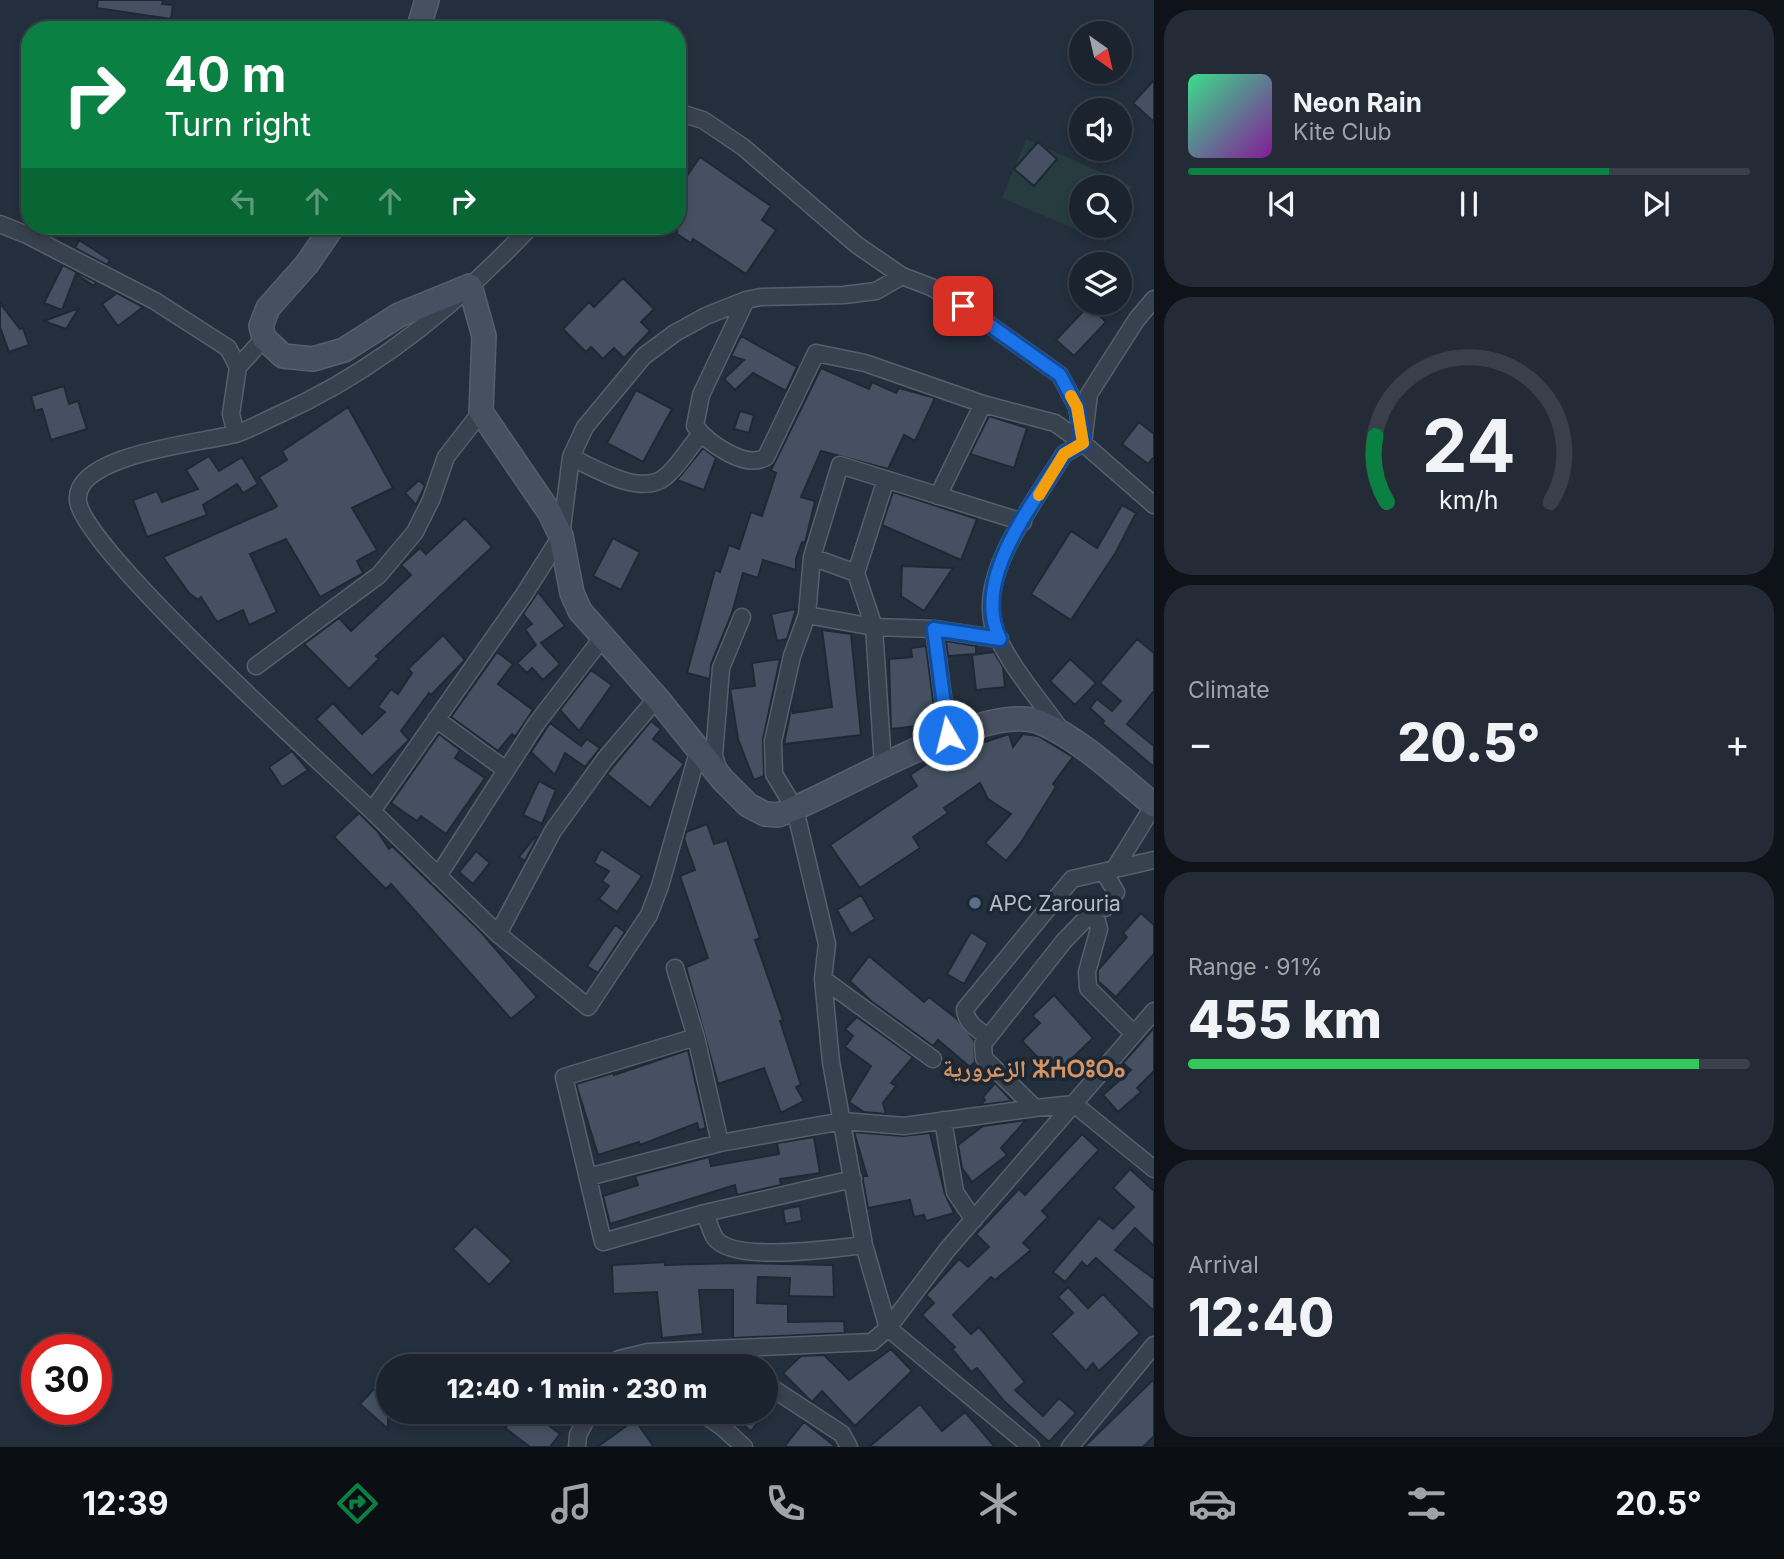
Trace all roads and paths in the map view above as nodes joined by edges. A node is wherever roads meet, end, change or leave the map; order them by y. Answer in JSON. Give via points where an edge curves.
{"nodes":[{"id":1,"x":427,"y":0,"type":"edge"},
{"id":2,"x":421,"y":21,"type":"edge"},
{"id":3,"x":686,"y":115,"type":"edge"},
{"id":4,"x":0,"y":224,"type":"edge"},
{"id":5,"x":21,"y":233,"type":"edge"},
{"id":6,"x":27,"y":235,"type":"edge"},
{"id":7,"x":327,"y":235,"type":"edge"},
{"id":8,"x":522,"y":235,"type":"edge"},
{"id":9,"x":902,"y":276,"type":"junction"},
{"id":10,"x":470,"y":286,"type":"junction"},
{"id":11,"x":1154,"y":299,"type":"edge"},
{"id":12,"x":746,"y":300,"type":"junction"},
{"id":13,"x":264,"y":338,"type":"junction"},
{"id":14,"x":238,"y":367,"type":"junction"},
{"id":15,"x":984,"y":404,"type":"junction"},
{"id":16,"x":481,"y":412,"type":"junction"},
{"id":17,"x":236,"y":434,"type":"junction"},
{"id":18,"x":701,"y":434,"type":"junction"},
{"id":19,"x":1083,"y":443,"type":"junction"},
{"id":20,"x":571,"y":457,"type":"junction"},
{"id":21,"x":886,"y":479,"type":"junction"},
{"id":22,"x":938,"y":496,"type":"junction"},
{"id":23,"x":1154,"y":505,"type":"edge"},
{"id":24,"x":1023,"y":522,"type":"junction"},
{"id":25,"x":561,"y":536,"type":"junction"},
{"id":26,"x":812,"y":557,"type":"junction"},
{"id":27,"x":856,"y":573,"type":"junction"},
{"id":28,"x":807,"y":615,"type":"junction"},
{"id":29,"x":742,"y":617,"type":"dead end"},
{"id":30,"x":874,"y":627,"type":"junction"},
{"id":31,"x":934,"y":629,"type":"junction"},
{"id":32,"x":603,"y":637,"type":"junction"},
{"id":33,"x":1000,"y":639,"type":"junction"},
{"id":34,"x":256,"y":666,"type":"dead end"},
{"id":35,"x":657,"y":698,"type":"junction"},
{"id":36,"x":436,"y":719,"type":"junction"},
{"id":37,"x":1064,"y":734,"type":"junction"},
{"id":38,"x":948,"y":735,"type":"junction"},
{"id":39,"x":698,"y":752,"type":"junction"},
{"id":40,"x":883,"y":765,"type":"junction"},
{"id":41,"x":506,"y":770,"type":"junction"},
{"id":42,"x":723,"y":780,"type":"junction"},
{"id":43,"x":1154,"y":805,"type":"edge"},
{"id":44,"x":795,"y":809,"type":"junction"},
{"id":45,"x":372,"y":811,"type":"junction"},
{"id":46,"x":1154,"y":860,"type":"edge"},
{"id":47,"x":1109,"y":870,"type":"junction"},
{"id":48,"x":438,"y":876,"type":"junction"},
{"id":49,"x":1094,"y":910,"type":"junction"},
{"id":50,"x":498,"y":934,"type":"junction"},
{"id":51,"x":675,"y":968,"type":"dead end"},
{"id":52,"x":822,"y":979,"type":"junction"},
{"id":53,"x":1154,"y":1011,"type":"edge"},
{"id":54,"x":1133,"y":1034,"type":"junction"},
{"id":55,"x":696,"y":1037,"type":"junction"},
{"id":56,"x":988,"y":1037,"type":"junction"},
{"id":57,"x":933,"y":1059,"type":"dead end"},
{"id":58,"x":1074,"y":1104,"type":"junction"},
{"id":59,"x":1035,"y":1108,"type":"junction"},
{"id":60,"x":943,"y":1120,"type":"junction"},
{"id":61,"x":842,"y":1121,"type":"junction"},
{"id":62,"x":720,"y":1143,"type":"junction"},
{"id":63,"x":1154,"y":1170,"type":"edge"},
{"id":64,"x":588,"y":1177,"type":"junction"},
{"id":65,"x":853,"y":1179,"type":"junction"},
{"id":66,"x":705,"y":1213,"type":"junction"},
{"id":67,"x":974,"y":1220,"type":"junction"},
{"id":68,"x":864,"y":1245,"type":"junction"},
{"id":69,"x":888,"y":1328,"type":"junction"},
{"id":70,"x":1154,"y":1345,"type":"edge"},
{"id":71,"x":720,"y":1351,"type":"junction"},
{"id":72,"x":644,"y":1354,"type":"edge"},
{"id":73,"x":724,"y":1354,"type":"edge"},
{"id":74,"x":778,"y":1392,"type":"edge"},
{"id":75,"x":584,"y":1424,"type":"edge"},
{"id":76,"x":718,"y":1424,"type":"edge"},
{"id":77,"x":577,"y":1447,"type":"edge"},
{"id":78,"x":744,"y":1447,"type":"edge"},
{"id":79,"x":849,"y":1447,"type":"edge"},
{"id":80,"x":1031,"y":1447,"type":"edge"},
{"id":81,"x":1070,"y":1447,"type":"edge"}],
"edges":[{"from":1,"to":2,"type":"main road"},
{"from":3,"to":9,"type":"street","via":[[703,120],[743,147],[848,238]]},
{"from":4,"to":5,"type":"street"},
{"from":6,"to":14,"type":"street","via":[[198,327],[228,348]]},
{"from":7,"to":13,"type":"main road","via":[[268,308],[261,326]]},
{"from":8,"to":10,"type":"street"},
{"from":9,"to":12,"type":"street","via":[[876,291]]},
{"from":9,"to":19,"type":"street","via":[[963,306],[1060,375],[1077,407]]},
{"from":10,"to":13,"type":"main road","via":[[399,315],[344,350],[313,359],[283,356]]},
{"from":10,"to":16,"type":"main road","via":[[484,336]]},
{"from":10,"to":17,"type":"street","via":[[360,371],[304,404]]},
{"from":11,"to":19,"type":"street","via":[[1089,394]]},
{"from":12,"to":18,"type":"street","via":[[701,395],[695,426]]},
{"from":12,"to":20,"type":"street","via":[[675,333],[644,356],[585,427]]},
{"from":13,"to":14,"type":"street"},
{"from":14,"to":17,"type":"street","via":[[231,414]]},
{"from":15,"to":18,"type":"street","via":[[865,363],[816,353],[766,457],[759,462]]},
{"from":15,"to":19,"type":"street","via":[[1055,423]]},
{"from":15,"to":22,"type":"street"},
{"from":16,"to":25,"type":"main road"},
{"from":16,"to":34,"type":"street","via":[[446,457],[415,531],[379,575]]},
{"from":17,"to":45,"type":"street","via":[[119,459],[91,475],[78,502],[92,529],[149,595]]},
{"from":18,"to":20,"type":"street","via":[[668,474],[654,483],[629,481]]},
{"from":19,"to":23,"type":"street"},
{"from":19,"to":24,"type":"street","via":[[1064,454]]},
{"from":20,"to":25,"type":"street"},
{"from":21,"to":22,"type":"street"},
{"from":21,"to":26,"type":"street","via":[[839,465]]},
{"from":21,"to":27,"type":"street"},
{"from":22,"to":24,"type":"street"},
{"from":24,"to":33,"type":"street","via":[[996,571],[991,604],[993,626]]},
{"from":25,"to":32,"type":"main road","via":[[575,602]]},
{"from":25,"to":36,"type":"street"},
{"from":26,"to":27,"type":"street"},
{"from":26,"to":28,"type":"street"},
{"from":27,"to":30,"type":"street"},
{"from":28,"to":30,"type":"street"},
{"from":28,"to":44,"type":"street","via":[[792,656],[773,741],[774,774]]},
{"from":29,"to":42,"type":"street","via":[[721,668],[713,756]]},
{"from":30,"to":31,"type":"street"},
{"from":30,"to":40,"type":"street"},
{"from":31,"to":33,"type":"street"},
{"from":31,"to":38,"type":"street"},
{"from":32,"to":35,"type":"main road"},
{"from":32,"to":41,"type":"street"},
{"from":33,"to":37,"type":"street"},
{"from":35,"to":39,"type":"main road"},
{"from":35,"to":50,"type":"street","via":[[553,831]]},
{"from":36,"to":41,"type":"street"},
{"from":36,"to":45,"type":"street"},
{"from":37,"to":38,"type":"main road","via":[[1025,718]]},
{"from":37,"to":43,"type":"main road"},
{"from":38,"to":40,"type":"main road"},
{"from":39,"to":42,"type":"main road"},
{"from":39,"to":50,"type":"street","via":[[652,907],[588,1007]]},
{"from":40,"to":44,"type":"main road"},
{"from":41,"to":48,"type":"street"},
{"from":42,"to":44,"type":"main road","via":[[748,806],[765,814]]},
{"from":43,"to":47,"type":"street"},
{"from":44,"to":52,"type":"street","via":[[827,944]]},
{"from":45,"to":48,"type":"street"},
{"from":46,"to":47,"type":"street"},
{"from":47,"to":49,"type":"street","via":[[1116,892],[1105,908]]},
{"from":47,"to":56,"type":"street","via":[[1072,879],[965,1009],[972,1025]]},
{"from":48,"to":50,"type":"street"},
{"from":49,"to":54,"type":"street","via":[[1099,929],[1087,972],[1088,988]]},
{"from":49,"to":56,"type":"street"},
{"from":51,"to":55,"type":"street"},
{"from":52,"to":57,"type":"street"},
{"from":52,"to":61,"type":"street"},
{"from":53,"to":54,"type":"street"},
{"from":54,"to":58,"type":"street"},
{"from":55,"to":62,"type":"street"},
{"from":55,"to":64,"type":"street","via":[[564,1077]]},
{"from":56,"to":59,"type":"street","via":[[983,1044],[984,1058]]},
{"from":58,"to":59,"type":"street"},
{"from":58,"to":63,"type":"street"},
{"from":58,"to":67,"type":"street"},
{"from":59,"to":60,"type":"street"},
{"from":60,"to":61,"type":"street","via":[[904,1126]]},
{"from":60,"to":67,"type":"street","via":[[955,1192]]},
{"from":61,"to":62,"type":"street"},
{"from":61,"to":65,"type":"street"},
{"from":62,"to":64,"type":"street"},
{"from":64,"to":66,"type":"street","via":[[603,1242]]},
{"from":65,"to":66,"type":"street"},
{"from":65,"to":68,"type":"street"},
{"from":66,"to":68,"type":"street","via":[[716,1240],[766,1254]]},
{"from":67,"to":69,"type":"street"},
{"from":68,"to":69,"type":"street"},
{"from":69,"to":71,"type":"street","via":[[872,1342]]},
{"from":69,"to":80,"type":"street"},
{"from":70,"to":81,"type":"street"},
{"from":71,"to":72,"type":"street"},
{"from":71,"to":73,"type":"street"},
{"from":74,"to":79,"type":"street","via":[[842,1434]]},
{"from":75,"to":77,"type":"street"},
{"from":76,"to":78,"type":"street"}]}
